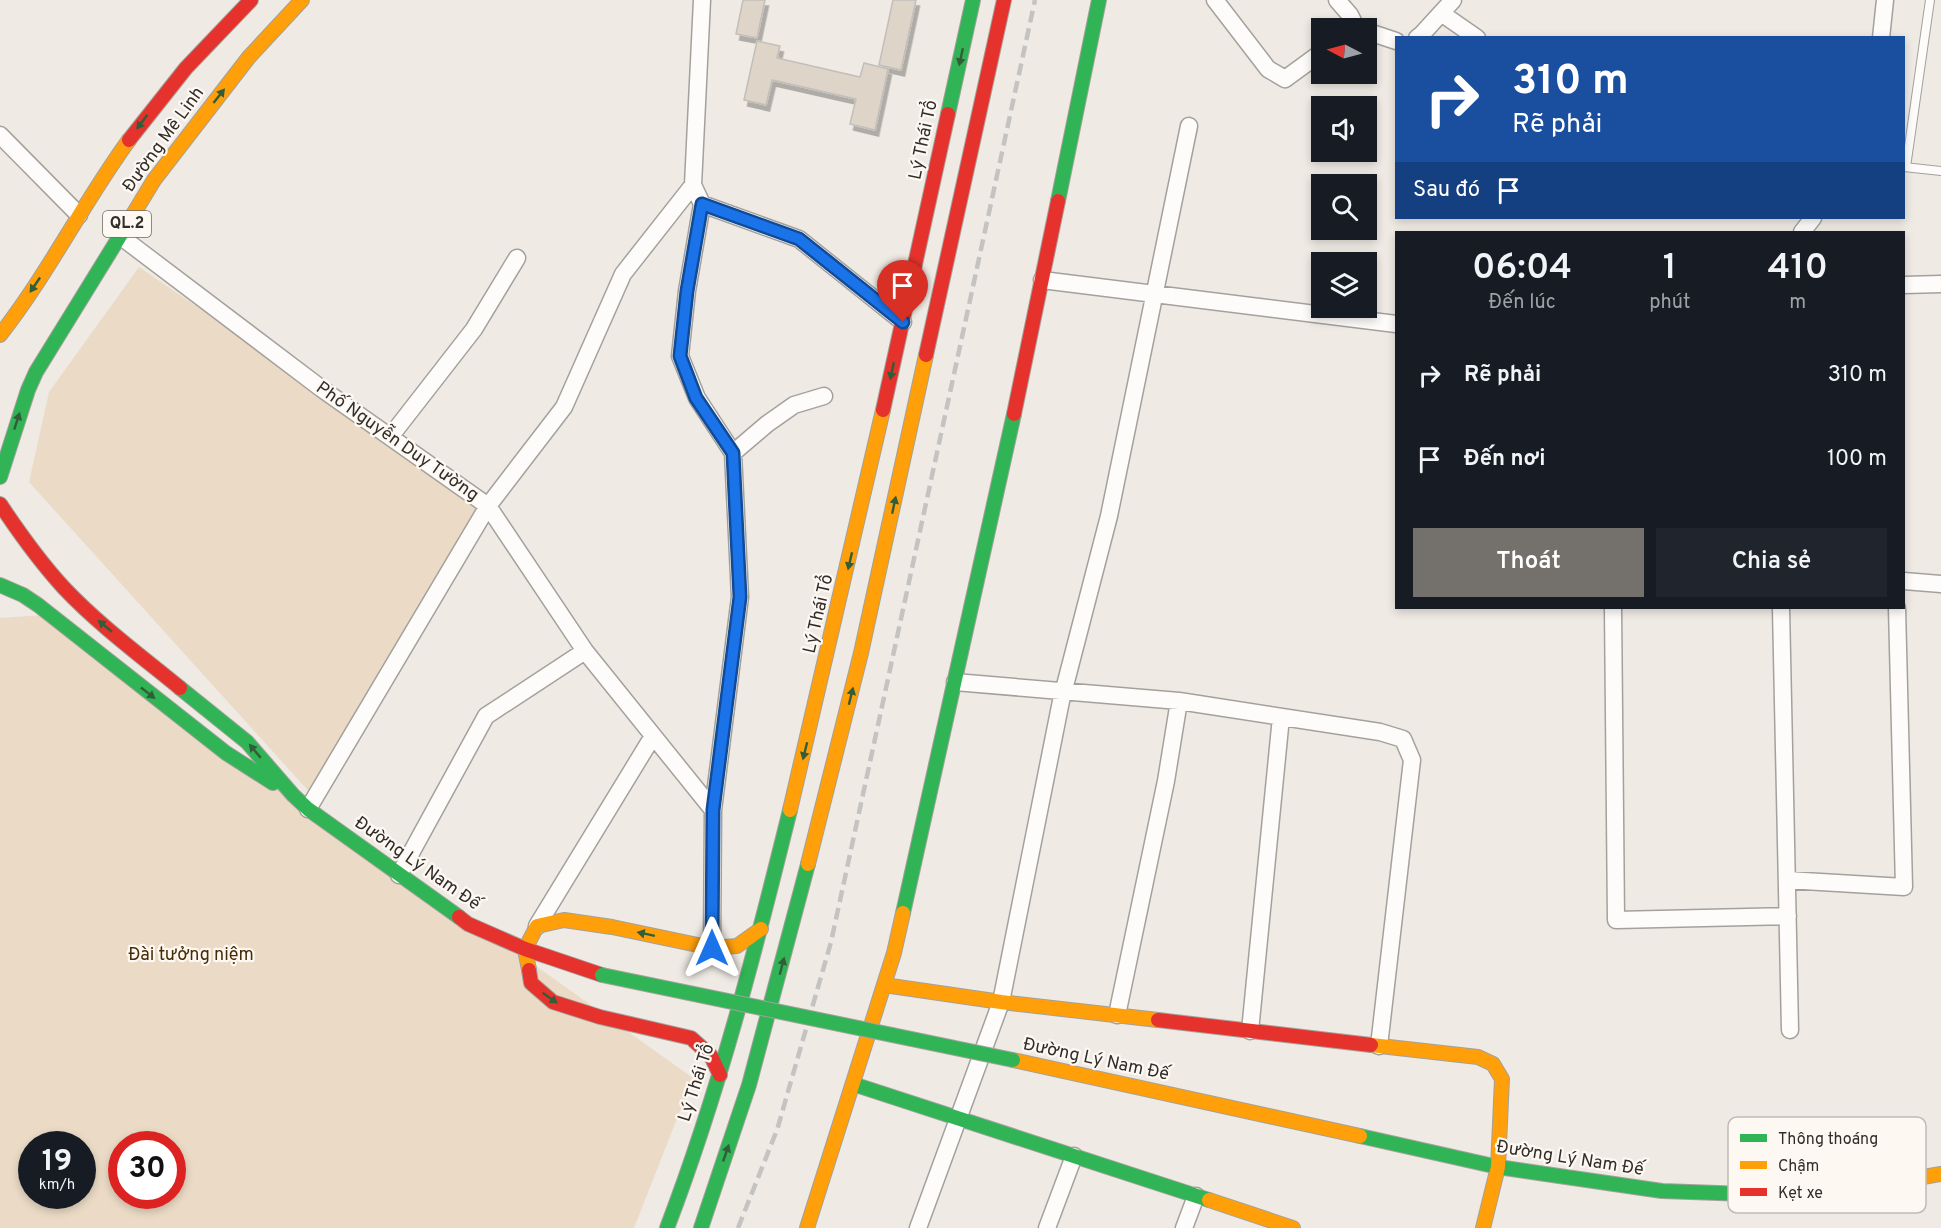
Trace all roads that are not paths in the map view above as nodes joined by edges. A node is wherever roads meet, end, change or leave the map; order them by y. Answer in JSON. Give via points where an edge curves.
{"nodes":[{"id":1,"x":302,"y":0,"type":"edge"},
{"id":2,"x":702,"y":0,"type":"edge"},
{"id":3,"x":973,"y":0,"type":"edge"},
{"id":4,"x":1004,"y":0,"type":"edge"},
{"id":5,"x":1099,"y":0,"type":"edge"},
{"id":6,"x":1215,"y":0,"type":"edge"},
{"id":7,"x":1337,"y":0,"type":"edge"},
{"id":8,"x":1453,"y":0,"type":"edge"},
{"id":9,"x":1885,"y":0,"type":"edge"},
{"id":10,"x":1929,"y":0,"type":"edge"},
{"id":11,"x":243,"y":3,"type":"edge"},
{"id":12,"x":1442,"y":13,"type":"junction"},
{"id":13,"x":1352,"y":18,"type":"edge"},
{"id":14,"x":1377,"y":35,"type":"edge"},
{"id":15,"x":1419,"y":36,"type":"edge"},
{"id":16,"x":1474,"y":36,"type":"edge"},
{"id":17,"x":1881,"y":36,"type":"edge"},
{"id":18,"x":1395,"y":41,"type":"edge"},
{"id":19,"x":1311,"y":60,"type":"edge"},
{"id":20,"x":1189,"y":126,"type":"dead end"},
{"id":21,"x":0,"y":135,"type":"edge"},
{"id":22,"x":1905,"y":167,"type":"edge"},
{"id":23,"x":1941,"y":171,"type":"edge"},
{"id":24,"x":693,"y":185,"type":"junction"},
{"id":25,"x":702,"y":204,"type":"junction"},
{"id":26,"x":79,"y":215,"type":"junction"},
{"id":27,"x":1812,"y":219,"type":"edge"},
{"id":28,"x":1803,"y":231,"type":"edge"},
{"id":29,"x":120,"y":236,"type":"junction"},
{"id":30,"x":517,"y":258,"type":"dead end"},
{"id":31,"x":1042,"y":280,"type":"junction"},
{"id":32,"x":1941,"y":284,"type":"edge"},
{"id":33,"x":1905,"y":285,"type":"edge"},
{"id":34,"x":1154,"y":294,"type":"junction"},
{"id":35,"x":903,"y":322,"type":"junction"},
{"id":36,"x":1395,"y":324,"type":"edge"},
{"id":37,"x":0,"y":335,"type":"edge"},
{"id":38,"x":824,"y":396,"type":"dead end"},
{"id":39,"x":390,"y":437,"type":"junction"},
{"id":40,"x":733,"y":453,"type":"junction"},
{"id":41,"x":0,"y":477,"type":"edge"},
{"id":42,"x":0,"y":504,"type":"edge"},
{"id":43,"x":488,"y":506,"type":"junction"},
{"id":44,"x":1905,"y":581,"type":"edge"},
{"id":45,"x":1941,"y":584,"type":"edge"},
{"id":46,"x":0,"y":585,"type":"edge"},
{"id":47,"x":1613,"y":609,"type":"edge"},
{"id":48,"x":1781,"y":609,"type":"edge"},
{"id":49,"x":1897,"y":609,"type":"edge"},
{"id":50,"x":585,"y":651,"type":"junction"},
{"id":51,"x":955,"y":682,"type":"junction"},
{"id":52,"x":1064,"y":690,"type":"junction"},
{"id":53,"x":1179,"y":701,"type":"junction"},
{"id":54,"x":1281,"y":717,"type":"junction"},
{"id":55,"x":653,"y":736,"type":"junction"},
{"id":56,"x":293,"y":795,"type":"junction"},
{"id":57,"x":308,"y":809,"type":"junction"},
{"id":58,"x":713,"y":810,"type":"junction"},
{"id":59,"x":798,"y":844,"type":"junction"},
{"id":60,"x":399,"y":874,"type":"junction"},
{"id":61,"x":1787,"y":880,"type":"junction"},
{"id":62,"x":1788,"y":916,"type":"junction"},
{"id":63,"x":537,"y":926,"type":"junction"},
{"id":64,"x":761,"y":929,"type":"junction"},
{"id":65,"x":712,"y":948,"type":"junction"},
{"id":66,"x":525,"y":950,"type":"junction"},
{"id":67,"x":884,"y":985,"type":"junction"},
{"id":68,"x":1001,"y":1002,"type":"junction"},
{"id":69,"x":1117,"y":1015,"type":"junction"},
{"id":70,"x":1790,"y":1030,"type":"dead end"},
{"id":71,"x":1250,"y":1031,"type":"junction"},
{"id":72,"x":1379,"y":1046,"type":"junction"},
{"id":73,"x":720,"y":1075,"type":"junction"},
{"id":74,"x":853,"y":1084,"type":"junction"},
{"id":75,"x":959,"y":1119,"type":"junction"},
{"id":76,"x":1074,"y":1156,"type":"junction"},
{"id":77,"x":1498,"y":1167,"type":"junction"},
{"id":78,"x":1941,"y":1174,"type":"edge"},
{"id":79,"x":702,"y":1177,"type":"junction"},
{"id":80,"x":1926,"y":1177,"type":"edge"},
{"id":81,"x":1728,"y":1193,"type":"edge"},
{"id":82,"x":1196,"y":1196,"type":"junction"},
{"id":83,"x":667,"y":1228,"type":"edge"},
{"id":84,"x":701,"y":1228,"type":"edge"},
{"id":85,"x":807,"y":1228,"type":"edge"},
{"id":86,"x":918,"y":1228,"type":"edge"},
{"id":87,"x":1047,"y":1228,"type":"edge"},
{"id":88,"x":1184,"y":1228,"type":"edge"},
{"id":89,"x":1293,"y":1228,"type":"edge"},
{"id":90,"x":1483,"y":1228,"type":"edge"}],
"edges":[{"from":29,"to":1,"type":"street","name":"Đường Mê Linh","number":"QL.2","one_way":true,"via":[[154,180],[211,106],[249,57]]},
{"from":2,"to":24,"type":"street"},
{"from":3,"to":35,"type":"street","name":"Lý Thái Tổ","one_way":true},
{"from":59,"to":4,"type":"street","name":"Lý Thái Tổ","one_way":true,"via":[[861,653]]},
{"from":5,"to":31,"type":"street"},
{"from":6,"to":19,"type":"street","via":[[1268,69],[1285,79]]},
{"from":7,"to":13,"type":"street"},
{"from":8,"to":12,"type":"street"},
{"from":9,"to":17,"type":"street"},
{"from":10,"to":22,"type":"lane"},
{"from":11,"to":26,"type":"street","name":"Đường Mê Linh","number":"QL.2","one_way":true,"via":[[143,120]]},
{"from":12,"to":15,"type":"street"},
{"from":12,"to":16,"type":"street"},
{"from":14,"to":18,"type":"street"},
{"from":20,"to":34,"type":"street"},
{"from":21,"to":26,"type":"street"},
{"from":22,"to":23,"type":"lane"},
{"from":24,"to":25,"type":"street"},
{"from":24,"to":43,"type":"street","via":[[623,274],[564,407]]},
{"from":25,"to":35,"type":"street","via":[[799,239]]},
{"from":25,"to":40,"type":"street","via":[[680,356],[696,398]]},
{"from":26,"to":37,"type":"street","name":"Đường Mê Linh","number":"QL.2","one_way":true},
{"from":27,"to":28,"type":"street"},
{"from":29,"to":39,"type":"street","name":"Phố Nguyễn Duy Tường"},
{"from":41,"to":29,"type":"street","name":"Đường Mê Linh","number":"QL.2","one_way":true,"via":[[36,372]]},
{"from":30,"to":39,"type":"street","via":[[474,329]]},
{"from":31,"to":34,"type":"street"},
{"from":31,"to":51,"type":"street"},
{"from":32,"to":33,"type":"street"},
{"from":34,"to":36,"type":"street"},
{"from":34,"to":52,"type":"street","via":[[1109,516]]},
{"from":35,"to":59,"type":"street","name":"Lý Thái Tổ","one_way":true,"via":[[831,647]]},
{"from":38,"to":40,"type":"street","via":[[786,410]]},
{"from":39,"to":43,"type":"street","name":"Phố Nguyễn Duy Tường"},
{"from":40,"to":58,"type":"street","via":[[740,597]]},
{"from":56,"to":42,"type":"street","name":"Đường Lý Nam Đế","one_way":true,"via":[[247,741],[101,623],[65,589],[29,548]]},
{"from":43,"to":50,"type":"street","name":"Phố Nguyễn Duy Tường"},
{"from":43,"to":57,"type":"street"},
{"from":44,"to":45,"type":"street"},
{"from":46,"to":56,"type":"street","name":"Đường Lý Nam Đế","one_way":true,"via":[[23,595],[226,753]]},
{"from":47,"to":62,"type":"street","via":[[1616,920]]},
{"from":48,"to":61,"type":"street"},
{"from":49,"to":61,"type":"street","via":[[1904,887]]},
{"from":50,"to":55,"type":"street","name":"Phố Nguyễn Duy Tường"},
{"from":50,"to":60,"type":"street","via":[[486,716]]},
{"from":51,"to":52,"type":"street"},
{"from":51,"to":67,"type":"street"},
{"from":52,"to":53,"type":"street"},
{"from":52,"to":68,"type":"street"},
{"from":53,"to":54,"type":"street"},
{"from":53,"to":69,"type":"street"},
{"from":54,"to":71,"type":"street"},
{"from":54,"to":72,"type":"street","via":[[1403,739],[1412,760]]},
{"from":55,"to":58,"type":"street","name":"Phố Nguyễn Duy Tường"},
{"from":55,"to":63,"type":"street"},
{"from":56,"to":57,"type":"street","name":"Đường Lý Nam Đế"},
{"from":57,"to":60,"type":"street","name":"Đường Lý Nam Đế"},
{"from":58,"to":65,"type":"street"},
{"from":59,"to":64,"type":"street","name":"Lý Thái Tổ"},
{"from":79,"to":59,"type":"street","name":"Lý Thái Tổ","one_way":true,"via":[[749,1084]]},
{"from":60,"to":66,"type":"street","name":"Đường Lý Nam Đế","via":[[468,924]]},
{"from":61,"to":62,"type":"street"},
{"from":62,"to":70,"type":"street"},
{"from":65,"to":63,"type":"street","one_way":true,"via":[[573,921]]},
{"from":63,"to":66,"type":"street"},
{"from":64,"to":65,"type":"street","via":[[737,946]]},
{"from":64,"to":73,"type":"street","name":"Lý Thái Tổ"},
{"from":66,"to":73,"type":"street","one_way":true,"via":[[531,983],[554,1002],[692,1038],[711,1056]]},
{"from":66,"to":77,"type":"street","name":"Đường Lý Nam Đế","bridge":true,"via":[[602,975],[1013,1060]]},
{"from":67,"to":68,"type":"street"},
{"from":67,"to":74,"type":"street"},
{"from":68,"to":69,"type":"street"},
{"from":68,"to":75,"type":"street"},
{"from":69,"to":71,"type":"street"},
{"from":71,"to":72,"type":"street"},
{"from":72,"to":77,"type":"street","via":[[1478,1057],[1493,1064],[1502,1079]]},
{"from":73,"to":79,"type":"street","name":"Lý Thái Tổ"},
{"from":74,"to":75,"type":"street"},
{"from":74,"to":85,"type":"street"},
{"from":75,"to":76,"type":"street"},
{"from":75,"to":86,"type":"street"},
{"from":76,"to":82,"type":"street"},
{"from":76,"to":87,"type":"street"},
{"from":77,"to":81,"type":"street","name":"Đường Lý Nam Đế","via":[[1662,1191]]},
{"from":77,"to":90,"type":"street"},
{"from":78,"to":80,"type":"street","name":"Đường Lý Nam Đế"},
{"from":79,"to":83,"type":"street","name":"Lý Thái Tổ"},
{"from":79,"to":84,"type":"street","name":"Lý Thái Tổ"},
{"from":82,"to":88,"type":"street"},
{"from":82,"to":89,"type":"street"}]}
